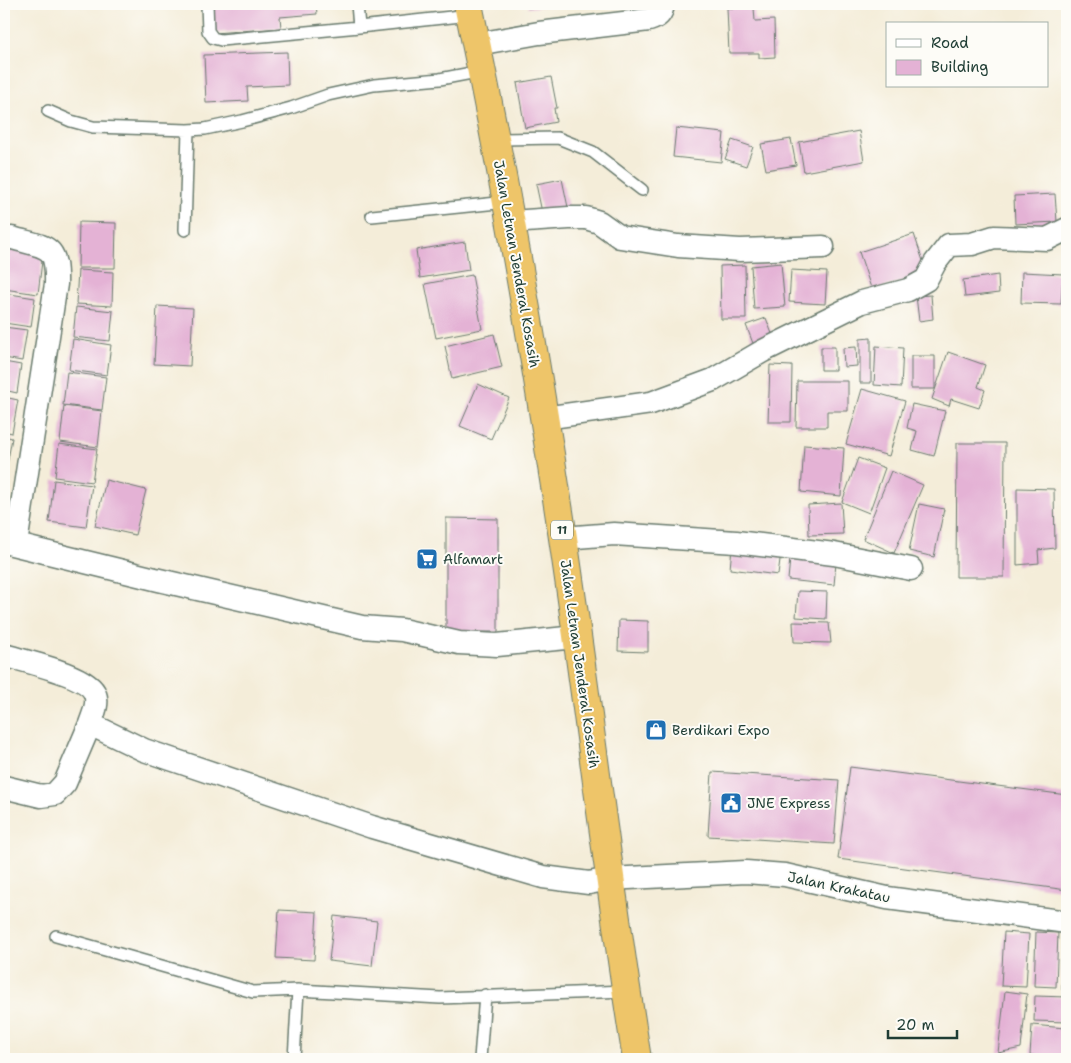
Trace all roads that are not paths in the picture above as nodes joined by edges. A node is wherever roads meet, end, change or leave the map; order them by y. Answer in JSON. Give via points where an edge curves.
{"nodes":[{"id":1,"x":206,"y":4,"type":"edge"},
{"id":2,"x":357,"y":4,"type":"edge"},
{"id":3,"x":663,"y":4,"type":"edge"},
{"id":4,"x":469,"y":9,"type":"edge"},
{"id":5,"x":359,"y":27,"type":"junction"},
{"id":6,"x":479,"y":57,"type":"junction"},
{"id":7,"x":48,"y":111,"type":"dead end"},
{"id":8,"x":188,"y":130,"type":"junction"},
{"id":9,"x":496,"y":139,"type":"junction"},
{"id":10,"x":642,"y":190,"type":"dead end"},
{"id":11,"x":510,"y":212,"type":"junction"},
{"id":12,"x":372,"y":216,"type":"dead end"},
{"id":13,"x":1067,"y":229,"type":"edge"},
{"id":14,"x":185,"y":230,"type":"dead end"},
{"id":15,"x":12,"y":238,"type":"dead end"},
{"id":16,"x":823,"y":247,"type":"dead end"},
{"id":17,"x":544,"y":418,"type":"junction"},
{"id":18,"x":563,"y":538,"type":"junction"},
{"id":19,"x":10,"y":543,"type":"edge"},
{"id":20,"x":911,"y":569,"type":"dead end"},
{"id":21,"x":576,"y":637,"type":"junction"},
{"id":22,"x":4,"y":655,"type":"edge"},
{"id":23,"x":90,"y":724,"type":"junction"},
{"id":24,"x":4,"y":787,"type":"edge"},
{"id":25,"x":609,"y":879,"type":"junction"},
{"id":26,"x":1067,"y":922,"type":"edge"},
{"id":27,"x":56,"y":936,"type":"dead end"},
{"id":28,"x":298,"y":990,"type":"junction"},
{"id":29,"x":626,"y":992,"type":"junction"},
{"id":30,"x":485,"y":996,"type":"junction"},
{"id":31,"x":294,"y":1059,"type":"edge"},
{"id":32,"x":480,"y":1059,"type":"edge"},
{"id":33,"x":638,"y":1059,"type":"edge"}],
"edges":[{"from":1,"to":5,"type":"lane","via":[[208,31],[213,38],[222,40]]},
{"from":2,"to":5,"type":"lane"},
{"from":3,"to":6,"type":"street","via":[[661,13],[649,20],[539,33]]},
{"from":4,"to":5,"type":"lane"},
{"from":4,"to":6,"type":"highway","name":"Jalan Letnan Jenderal Kosasih","number":"11"},
{"from":6,"to":8,"type":"lane","via":[[440,79],[365,86],[328,94],[242,122]]},
{"from":6,"to":9,"type":"highway","name":"Jalan Letnan Jenderal Kosasih","number":"11"},
{"from":7,"to":8,"type":"lane","via":[[93,127]]},
{"from":8,"to":14,"type":"lane"},
{"from":9,"to":10,"type":"lane","via":[[558,138],[593,152]]},
{"from":9,"to":11,"type":"highway","name":"Jalan Letnan Jenderal Kosasih","number":"11"},
{"from":11,"to":12,"type":"lane"},
{"from":11,"to":16,"type":"street","via":[[586,218],[599,222],[620,237],[684,247],[740,250]]},
{"from":11,"to":17,"type":"highway","name":"Jalan Letnan Jenderal Kosasih","number":"11"},
{"from":13,"to":17,"type":"street","via":[[1047,238],[994,237],[972,244],[949,245],[926,280],[908,290],[862,302],[763,351],[713,380],[651,403]]},
{"from":15,"to":19,"type":"street","via":[[47,248],[57,264],[54,303]]},
{"from":17,"to":18,"type":"highway","name":"Jalan Letnan Jenderal Kosasih","number":"11"},
{"from":18,"to":20,"type":"street","via":[[614,534],[736,542],[834,554]]},
{"from":18,"to":21,"type":"highway","name":"Jalan Letnan Jenderal Kosasih","number":"11"},
{"from":19,"to":21,"type":"street","via":[[362,627],[402,630],[459,643],[497,645]]},
{"from":21,"to":25,"type":"highway","name":"Jalan Letnan Jenderal Kosasih","number":"11"},
{"from":22,"to":23,"type":"street","via":[[70,675],[87,684],[95,693],[96,705]]},
{"from":23,"to":24,"type":"street","via":[[65,784],[55,794],[41,796]]},
{"from":23,"to":25,"type":"street","name":"Jalan Krakatau","via":[[144,750],[372,827],[542,877],[589,883]]},
{"from":25,"to":26,"type":"street","name":"Jalan Krakatau","via":[[746,872],[785,875],[888,898]]},
{"from":25,"to":29,"type":"highway","name":"Jalan Letnan Jenderal Kosasih","number":"11"},
{"from":27,"to":28,"type":"lane","via":[[253,992]]},
{"from":28,"to":30,"type":"lane","via":[[440,998]]},
{"from":28,"to":31,"type":"lane"},
{"from":29,"to":30,"type":"lane"},
{"from":29,"to":33,"type":"highway","name":"Jalan Letnan Jenderal Kosasih","number":"11"},
{"from":30,"to":32,"type":"lane"}]}
